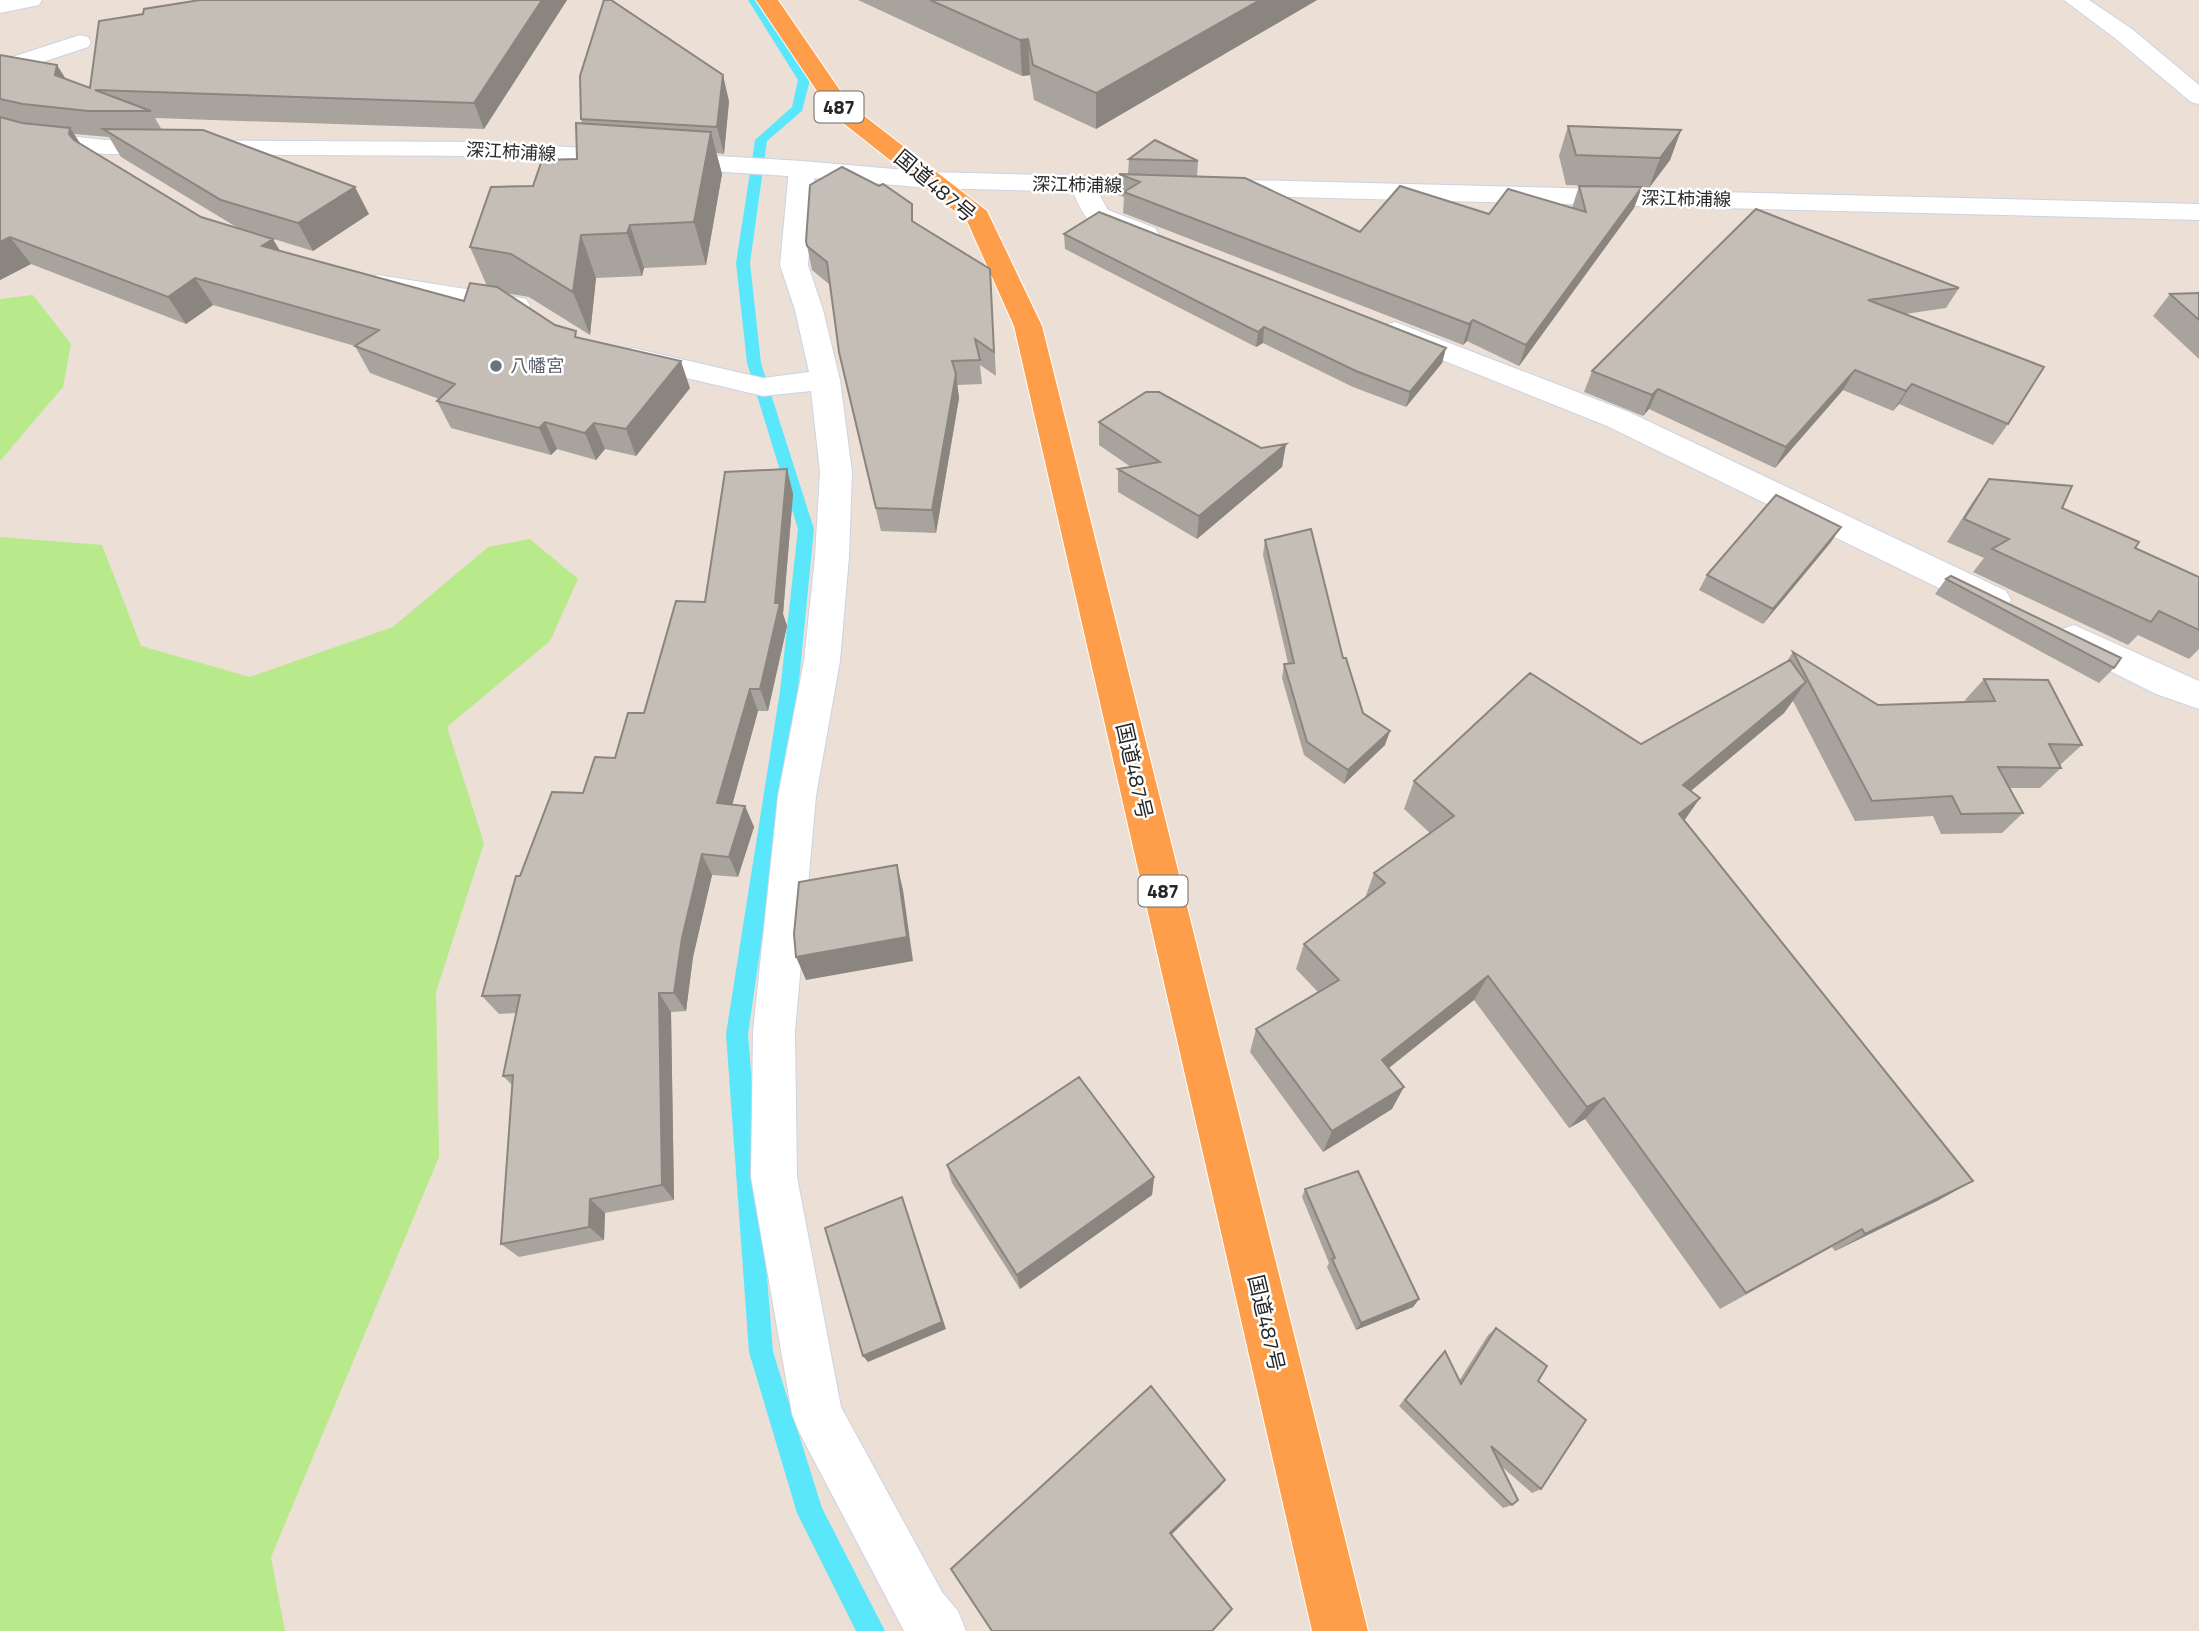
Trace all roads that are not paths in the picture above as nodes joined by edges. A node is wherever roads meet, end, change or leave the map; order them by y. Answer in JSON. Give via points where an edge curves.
{"nodes":[{"id":1,"x":32,"y":0,"type":"edge"},
{"id":2,"x":767,"y":0,"type":"edge"},
{"id":3,"x":2075,"y":0,"type":"edge"},
{"id":4,"x":0,"y":6,"type":"edge"},
{"id":5,"x":80,"y":42,"type":"dead end"},
{"id":6,"x":0,"y":69,"type":"edge"},
{"id":7,"x":2199,"y":97,"type":"edge"},
{"id":8,"x":0,"y":131,"type":"edge"},
{"id":9,"x":105,"y":147,"type":"junction"},
{"id":10,"x":792,"y":168,"type":"junction"},
{"id":11,"x":125,"y":173,"type":"edge"},
{"id":12,"x":929,"y":180,"type":"junction"},
{"id":13,"x":1082,"y":185,"type":"junction"},
{"id":14,"x":2199,"y":212,"type":"edge"},
{"id":15,"x":1168,"y":243,"type":"edge"},
{"id":16,"x":357,"y":276,"type":"edge"},
{"id":17,"x":538,"y":318,"type":"edge"},
{"id":18,"x":1368,"y":321,"type":"edge"},
{"id":19,"x":604,"y":350,"type":"edge"},
{"id":20,"x":825,"y":380,"type":"junction"},
{"id":21,"x":2199,"y":695,"type":"edge"},
{"id":22,"x":938,"y":1631,"type":"edge"},
{"id":23,"x":1340,"y":1631,"type":"edge"}],
"edges":[{"from":1,"to":4,"type":"street"},
{"from":2,"to":12,"type":"highway","name":"国道487号","number":"487","via":[[841,110]]},
{"from":3,"to":7,"type":"street"},
{"from":5,"to":6,"type":"street"},
{"from":8,"to":9,"type":"street","name":"深江柿浦線"},
{"from":9,"to":10,"type":"street","name":"深江柿浦線","via":[[483,149]]},
{"from":9,"to":11,"type":"street","via":[[102,159]]},
{"from":10,"to":12,"type":"street","name":"深江柿浦線"},
{"from":10,"to":20,"type":"street","via":[[794,265]]},
{"from":12,"to":13,"type":"street","name":"深江柿浦線"},
{"from":12,"to":23,"type":"highway","name":"国道487号","number":"487","via":[[978,218],[1028,326]]},
{"from":13,"to":14,"type":"street","name":"深江柿浦線"},
{"from":13,"to":15,"type":"street","via":[[1098,215]]},
{"from":16,"to":17,"type":"street","via":[[518,305]]},
{"from":18,"to":21,"type":"street","via":[[1618,419]]},
{"from":19,"to":20,"type":"street","via":[[763,387]]},
{"from":20,"to":22,"type":"street","via":[[836,472],[832,557],[822,661],[797,796],[775,1018],[774,1177],[817,1414]]}]}
